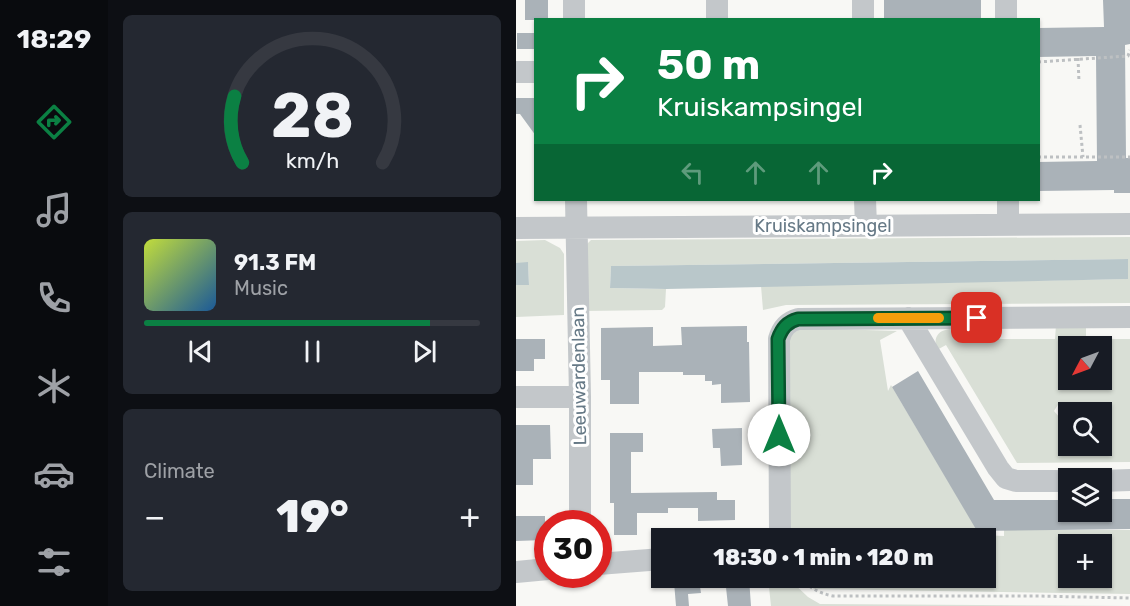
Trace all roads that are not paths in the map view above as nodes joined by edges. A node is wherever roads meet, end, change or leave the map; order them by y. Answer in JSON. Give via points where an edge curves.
{"nodes":[{"id":1,"x":574,"y":0,"type":"edge"},
{"id":2,"x":717,"y":0,"type":"edge"},
{"id":3,"x":863,"y":0,"type":"edge"},
{"id":4,"x":1006,"y":0,"type":"edge"},
{"id":5,"x":574,"y":18,"type":"edge"},
{"id":6,"x":717,"y":18,"type":"edge"},
{"id":7,"x":863,"y":18,"type":"edge"},
{"id":8,"x":1006,"y":18,"type":"edge"},
{"id":9,"x":516,"y":72,"type":"edge"},
{"id":10,"x":534,"y":72,"type":"edge"},
{"id":11,"x":576,"y":201,"type":"edge"},
{"id":12,"x":865,"y":201,"type":"edge"},
{"id":13,"x":1008,"y":201,"type":"edge"},
{"id":14,"x":1008,"y":224,"type":"junction"},
{"id":15,"x":1130,"y":224,"type":"edge"},
{"id":16,"x":866,"y":225,"type":"junction"},
{"id":17,"x":516,"y":228,"type":"edge"},
{"id":18,"x":576,"y":228,"type":"junction"},
{"id":19,"x":1130,"y":317,"type":"edge"},
{"id":20,"x":908,"y":318,"type":"junction"},
{"id":21,"x":516,"y":397,"type":"edge"},
{"id":22,"x":580,"y":397,"type":"junction"},
{"id":23,"x":1112,"y":480,"type":"edge"},
{"id":24,"x":1130,"y":480,"type":"edge"},
{"id":25,"x":1058,"y":481,"type":"edge"},
{"id":26,"x":580,"y":510,"type":"edge"},
{"id":27,"x":780,"y":528,"type":"edge"},
{"id":28,"x":651,"y":560,"type":"edge"},
{"id":29,"x":612,"y":563,"type":"edge"},
{"id":30,"x":534,"y":570,"type":"edge"},
{"id":31,"x":516,"y":572,"type":"edge"}],
"edges":[{"from":1,"to":5,"type":"street"},
{"from":2,"to":6,"type":"street"},
{"from":3,"to":7,"type":"street"},
{"from":4,"to":8,"type":"street"},
{"from":9,"to":10,"type":"street"},
{"from":11,"to":18,"type":"street","name":"Leeuwardenlaan"},
{"from":12,"to":16,"type":"street"},
{"from":13,"to":14,"type":"street"},
{"from":14,"to":15,"type":"street","name":"Kruiskampsingel"},
{"from":14,"to":16,"type":"street","name":"Kruiskampsingel"},
{"from":16,"to":18,"type":"street","name":"Kruiskampsingel"},
{"from":17,"to":18,"type":"street","name":"Kruiskampsingel"},
{"from":18,"to":22,"type":"street","name":"Leeuwardenlaan"},
{"from":19,"to":20,"type":"street"},
{"from":20,"to":25,"type":"street","via":[[1006,478]]},
{"from":20,"to":27,"type":"street","via":[[798,319],[781,330]]},
{"from":21,"to":22,"type":"street"},
{"from":22,"to":26,"type":"street","name":"Leeuwardenlaan"},
{"from":23,"to":24,"type":"street"},
{"from":28,"to":29,"type":"street"},
{"from":30,"to":31,"type":"street"}]}
